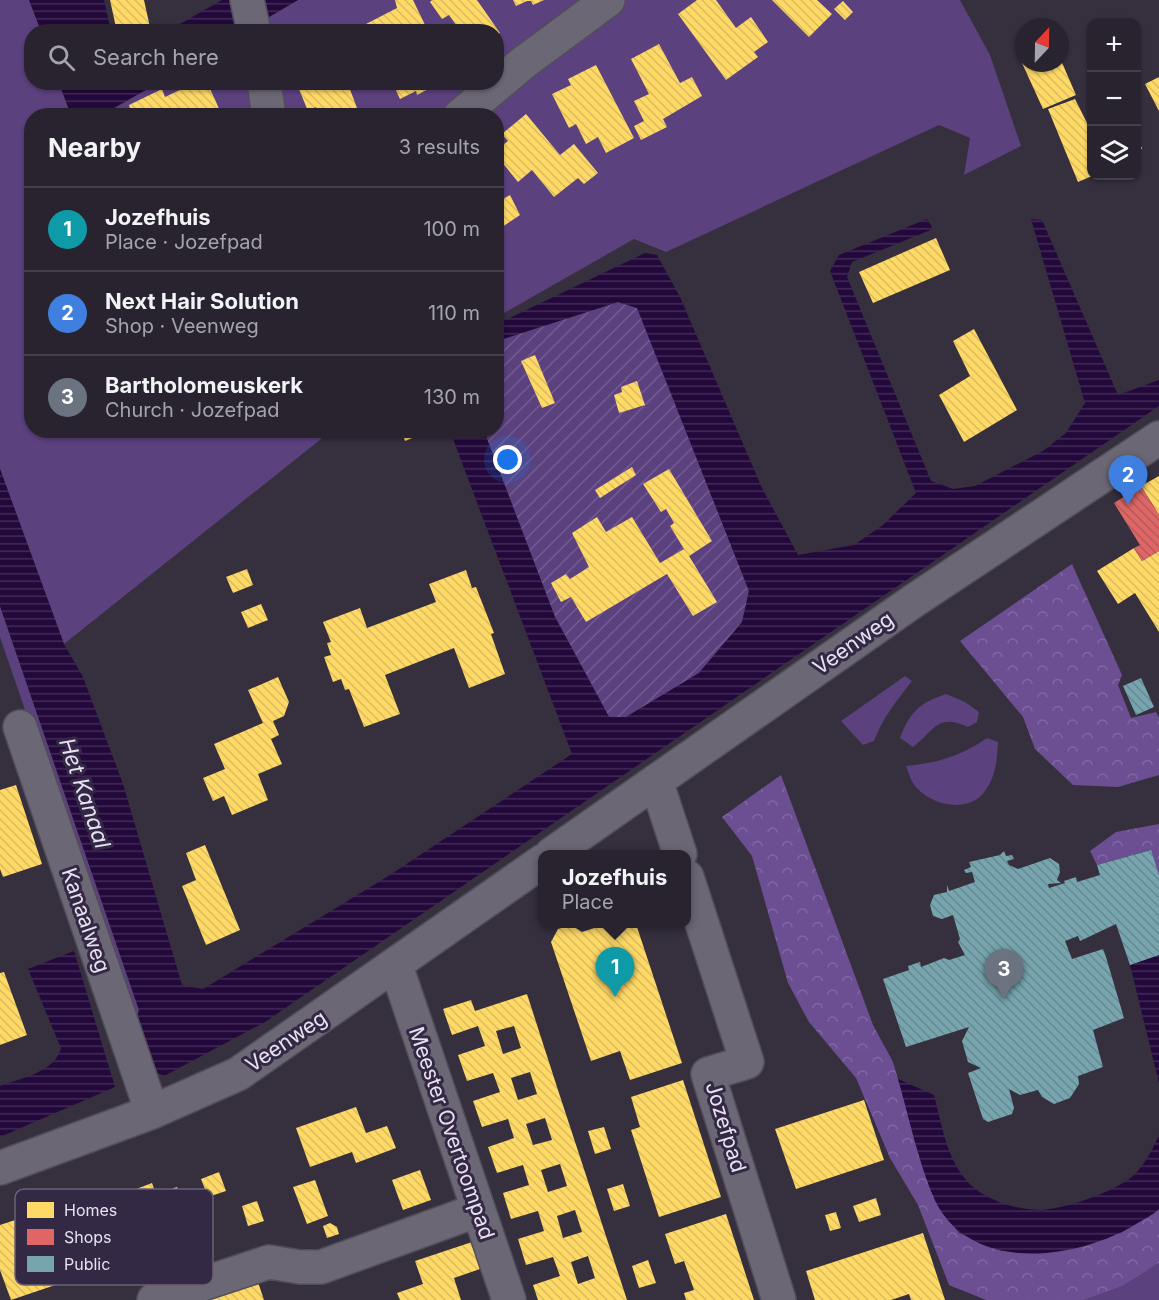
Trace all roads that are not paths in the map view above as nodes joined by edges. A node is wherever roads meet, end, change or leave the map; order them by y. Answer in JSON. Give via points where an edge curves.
{"nodes":[{"id":1,"x":247,"y":0,"type":"edge"},
{"id":2,"x":608,"y":0,"type":"edge"},
{"id":3,"x":252,"y":24,"type":"edge"},
{"id":4,"x":504,"y":79,"type":"edge"},
{"id":5,"x":265,"y":90,"type":"edge"},
{"id":6,"x":491,"y":90,"type":"edge"},
{"id":7,"x":268,"y":108,"type":"edge"},
{"id":8,"x":470,"y":108,"type":"edge"},
{"id":9,"x":1159,"y":438,"type":"edge"},
{"id":10,"x":20,"y":727,"type":"dead end"},
{"id":11,"x":656,"y":781,"type":"junction"},
{"id":12,"x":559,"y":850,"type":"edge"},
{"id":13,"x":678,"y":850,"type":"edge"},
{"id":14,"x":538,"y":865,"type":"edge"},
{"id":15,"x":691,"y":889,"type":"edge"},
{"id":16,"x":396,"y":966,"type":"junction"},
{"id":17,"x":152,"y":1112,"type":"junction"},
{"id":18,"x":0,"y":1168,"type":"edge"},
{"id":19,"x":478,"y":1210,"type":"junction"},
{"id":20,"x":213,"y":1281,"type":"edge"},
{"id":21,"x":199,"y":1285,"type":"edge"},
{"id":22,"x":154,"y":1300,"type":"edge"},
{"id":23,"x":509,"y":1300,"type":"edge"},
{"id":24,"x":779,"y":1300,"type":"edge"}],
"edges":[{"from":1,"to":3,"type":"street"},
{"from":2,"to":4,"type":"street"},
{"from":5,"to":7,"type":"street"},
{"from":6,"to":8,"type":"street"},
{"from":9,"to":11,"type":"street","name":"Veenweg","via":[[922,595]]},
{"from":10,"to":17,"type":"street","name":"Kanaalweg"},
{"from":11,"to":12,"type":"street","name":"Veenweg"},
{"from":11,"to":13,"type":"street"},
{"from":14,"to":16,"type":"street","name":"Veenweg"},
{"from":15,"to":24,"type":"street","name":"Jozefpad","via":[[747,1062],[708,1074]]},
{"from":16,"to":17,"type":"street","name":"Veenweg","via":[[238,1074]]},
{"from":16,"to":19,"type":"street","name":"Meester Overtoompad"},
{"from":17,"to":18,"type":"street","name":"Veenweg"},
{"from":19,"to":20,"type":"street","via":[[321,1267],[269,1262]]},
{"from":19,"to":23,"type":"street","name":"Meester Overtoompad"},
{"from":21,"to":22,"type":"street"}]}
